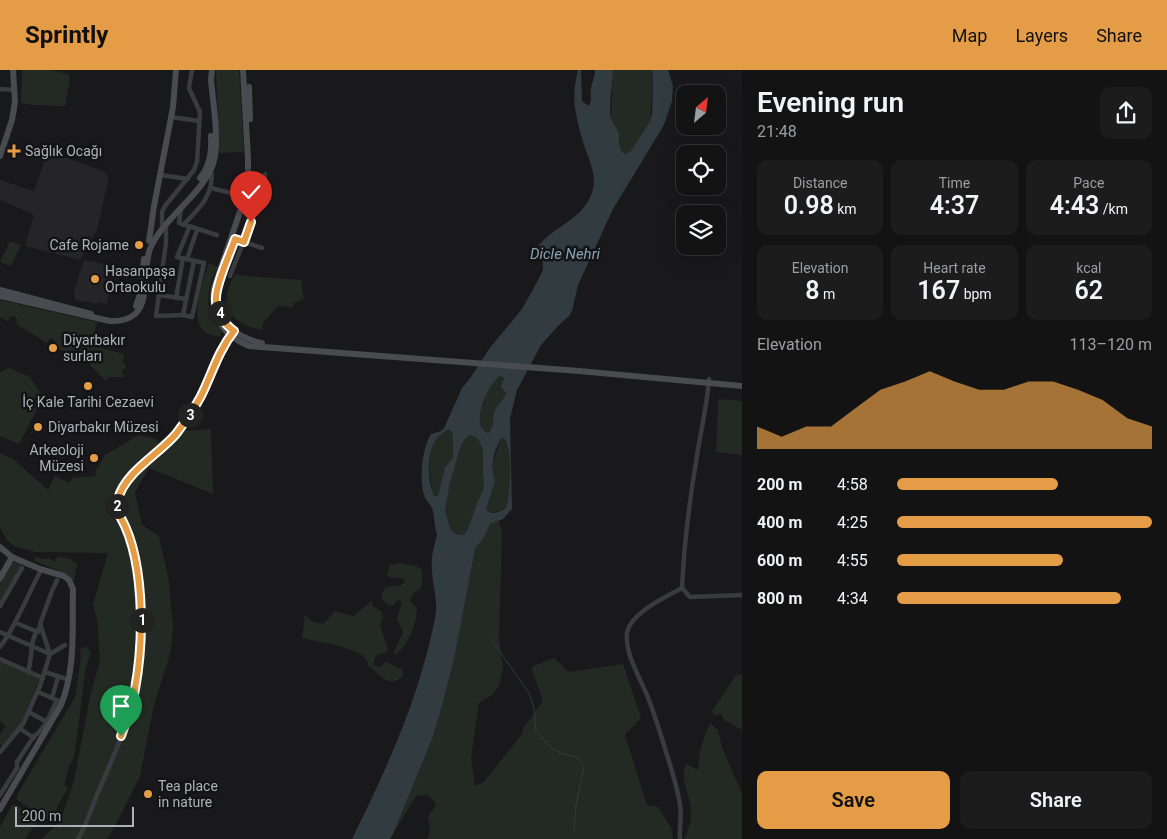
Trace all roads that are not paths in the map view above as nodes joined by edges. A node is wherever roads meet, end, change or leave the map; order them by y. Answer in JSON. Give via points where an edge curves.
{"nodes":[{"id":1,"x":13,"y":70,"type":"edge"},
{"id":2,"x":176,"y":70,"type":"edge"},
{"id":3,"x":192,"y":70,"type":"edge"},
{"id":4,"x":208,"y":70,"type":"edge"},
{"id":5,"x":212,"y":70,"type":"edge"},
{"id":6,"x":243,"y":70,"type":"edge"},
{"id":7,"x":247,"y":70,"type":"edge"},
{"id":8,"x":0,"y":89,"type":"edge"},
{"id":9,"x":14,"y":90,"type":"junction"},
{"id":10,"x":171,"y":117,"type":"junction"},
{"id":11,"x":199,"y":121,"type":"junction"},
{"id":12,"x":0,"y":156,"type":"edge"},
{"id":13,"x":211,"y":170,"type":"junction"},
{"id":14,"x":265,"y":174,"type":"dead end"},
{"id":15,"x":161,"y":176,"type":"junction"},
{"id":16,"x":188,"y":178,"type":"junction"},
{"id":17,"x":211,"y":188,"type":"junction"},
{"id":18,"x":231,"y":193,"type":"dead end"},
{"id":19,"x":181,"y":208,"type":"junction"},
{"id":20,"x":164,"y":225,"type":"junction"},
{"id":21,"x":183,"y":225,"type":"junction"},
{"id":22,"x":189,"y":228,"type":"junction"},
{"id":23,"x":197,"y":230,"type":"junction"},
{"id":24,"x":217,"y":235,"type":"dead end"},
{"id":25,"x":235,"y":239,"type":"junction"},
{"id":26,"x":149,"y":241,"type":"junction"},
{"id":27,"x":244,"y":242,"type":"junction"},
{"id":28,"x":262,"y":248,"type":"dead end"},
{"id":29,"x":185,"y":259,"type":"junction"},
{"id":30,"x":194,"y":260,"type":"junction"},
{"id":31,"x":230,"y":276,"type":"dead end"},
{"id":32,"x":0,"y":290,"type":"edge"},
{"id":33,"x":159,"y":294,"type":"junction"},
{"id":34,"x":0,"y":296,"type":"edge"},
{"id":35,"x":176,"y":298,"type":"junction"},
{"id":36,"x":186,"y":299,"type":"junction"},
{"id":37,"x":183,"y":315,"type":"junction"},
{"id":38,"x":232,"y":334,"type":"junction"},
{"id":39,"x":709,"y":381,"type":"junction"},
{"id":40,"x":742,"y":382,"type":"edge"},
{"id":41,"x":742,"y":386,"type":"edge"},
{"id":42,"x":0,"y":547,"type":"edge"},
{"id":43,"x":12,"y":557,"type":"junction"},
{"id":44,"x":22,"y":568,"type":"dead end"},
{"id":45,"x":40,"y":572,"type":"dead end"},
{"id":46,"x":0,"y":578,"type":"edge"},
{"id":47,"x":58,"y":580,"type":"dead end"},
{"id":48,"x":682,"y":588,"type":"junction"},
{"id":49,"x":742,"y":595,"type":"edge"},
{"id":50,"x":0,"y":606,"type":"edge"},
{"id":51,"x":16,"y":623,"type":"junction"},
{"id":52,"x":40,"y":627,"type":"junction"},
{"id":53,"x":36,"y":631,"type":"junction"},
{"id":54,"x":0,"y":632,"type":"edge"},
{"id":55,"x":43,"y":633,"type":"junction"},
{"id":56,"x":8,"y":637,"type":"junction"},
{"id":57,"x":66,"y":645,"type":"dead end"},
{"id":58,"x":0,"y":647,"type":"edge"},
{"id":59,"x":32,"y":647,"type":"junction"},
{"id":60,"x":50,"y":654,"type":"junction"},
{"id":61,"x":0,"y":659,"type":"edge"},
{"id":62,"x":28,"y":672,"type":"junction"},
{"id":63,"x":45,"y":672,"type":"junction"},
{"id":64,"x":58,"y":677,"type":"junction"},
{"id":65,"x":43,"y":678,"type":"junction"},
{"id":66,"x":66,"y":679,"type":"dead end"},
{"id":67,"x":38,"y":692,"type":"junction"},
{"id":68,"x":56,"y":700,"type":"junction"},
{"id":69,"x":29,"y":712,"type":"junction"},
{"id":70,"x":46,"y":722,"type":"junction"},
{"id":71,"x":19,"y":728,"type":"junction"},
{"id":72,"x":34,"y":738,"type":"junction"},
{"id":73,"x":0,"y":752,"type":"edge"},
{"id":74,"x":0,"y":795,"type":"edge"},
{"id":75,"x":0,"y":809,"type":"edge"},
{"id":76,"x":78,"y":839,"type":"edge"},
{"id":77,"x":680,"y":839,"type":"edge"}],
"edges":[{"from":1,"to":9,"type":"main road"},
{"from":2,"to":10,"type":"main road"},
{"from":3,"to":11,"type":"street","via":[[189,88],[200,112]]},
{"from":4,"to":20,"type":"main road","via":[[212,143],[208,164]]},
{"from":5,"to":13,"type":"main road","via":[[216,154]]},
{"from":6,"to":38,"type":"main road","via":[[248,188],[212,297],[216,318]]},
{"from":7,"to":25,"type":"main road","via":[[252,176],[249,201]]},
{"from":8,"to":9,"type":"street"},
{"from":9,"to":12,"type":"main road","via":[[12,120]]},
{"from":10,"to":11,"type":"street"},
{"from":10,"to":15,"type":"main road"},
{"from":11,"to":16,"type":"street","via":[[197,162]]},
{"from":13,"to":17,"type":"street"},
{"from":13,"to":19,"type":"main road"},
{"from":14,"to":27,"type":"street","via":[[264,190]]},
{"from":15,"to":16,"type":"street"},
{"from":15,"to":26,"type":"main road"},
{"from":16,"to":20,"type":"street","via":[[165,206],[162,212]]},
{"from":17,"to":18,"type":"street"},
{"from":17,"to":21,"type":"street","via":[[201,206]]},
{"from":19,"to":20,"type":"main road"},
{"from":19,"to":21,"type":"street","via":[[179,223]]},
{"from":20,"to":26,"type":"main road"},
{"from":20,"to":33,"type":"street","via":[[166,243]]},
{"from":20,"to":34,"type":"main road","via":[[150,251],[141,306],[121,322]]},
{"from":21,"to":22,"type":"street"},
{"from":22,"to":23,"type":"street"},
{"from":22,"to":29,"type":"street","via":[[177,257]]},
{"from":23,"to":24,"type":"street"},
{"from":23,"to":29,"type":"street"},
{"from":25,"to":27,"type":"street"},
{"from":25,"to":38,"type":"main road","via":[[216,298],[221,317]]},
{"from":26,"to":32,"type":"main road","via":[[144,254],[139,302],[135,309],[121,317],[103,317]]},
{"from":27,"to":28,"type":"street"},
{"from":27,"to":31,"type":"street"},
{"from":29,"to":30,"type":"street"},
{"from":29,"to":35,"type":"street"},
{"from":30,"to":36,"type":"street"},
{"from":30,"to":37,"type":"street","via":[[204,262],[192,317]]},
{"from":33,"to":35,"type":"street"},
{"from":33,"to":37,"type":"street","via":[[156,316]]},
{"from":35,"to":36,"type":"street"},
{"from":36,"to":37,"type":"street"},
{"from":38,"to":39,"type":"main road","via":[[249,346]]},
{"from":38,"to":76,"type":"street","via":[[189,416],[176,434],[126,483],[118,499],[116,510],[122,518],[133,552],[142,620],[135,691],[121,736]]},
{"from":39,"to":40,"type":"main road"},
{"from":39,"to":41,"type":"main road"},
{"from":39,"to":48,"type":"street","via":[[684,547]]},
{"from":42,"to":43,"type":"main road"},
{"from":43,"to":46,"type":"main road"},
{"from":43,"to":75,"type":"main road","via":[[69,580],[73,588],[72,656],[61,705]]},
{"from":44,"to":50,"type":"street"},
{"from":45,"to":51,"type":"street"},
{"from":47,"to":52,"type":"street"},
{"from":48,"to":49,"type":"street","via":[[690,596]]},
{"from":48,"to":77,"type":"street","via":[[650,606],[632,622],[627,632],[628,647],[647,695],[680,803]]},
{"from":51,"to":53,"type":"street"},
{"from":51,"to":56,"type":"street"},
{"from":52,"to":53,"type":"street"},
{"from":52,"to":55,"type":"street"},
{"from":53,"to":55,"type":"street"},
{"from":53,"to":59,"type":"street"},
{"from":54,"to":56,"type":"street"},
{"from":55,"to":60,"type":"street"},
{"from":56,"to":58,"type":"street"},
{"from":56,"to":59,"type":"street"},
{"from":57,"to":60,"type":"street"},
{"from":59,"to":60,"type":"street"},
{"from":59,"to":62,"type":"street"},
{"from":60,"to":63,"type":"street"},
{"from":61,"to":62,"type":"street"},
{"from":62,"to":65,"type":"street"},
{"from":63,"to":64,"type":"street"},
{"from":63,"to":65,"type":"street"},
{"from":64,"to":66,"type":"street"},
{"from":64,"to":68,"type":"street"},
{"from":65,"to":67,"type":"street"},
{"from":67,"to":68,"type":"street"},
{"from":67,"to":69,"type":"street"},
{"from":68,"to":70,"type":"street"},
{"from":69,"to":70,"type":"street"},
{"from":69,"to":71,"type":"street"},
{"from":70,"to":72,"type":"street"},
{"from":71,"to":72,"type":"street"},
{"from":71,"to":73,"type":"street"},
{"from":72,"to":74,"type":"street"}]}
